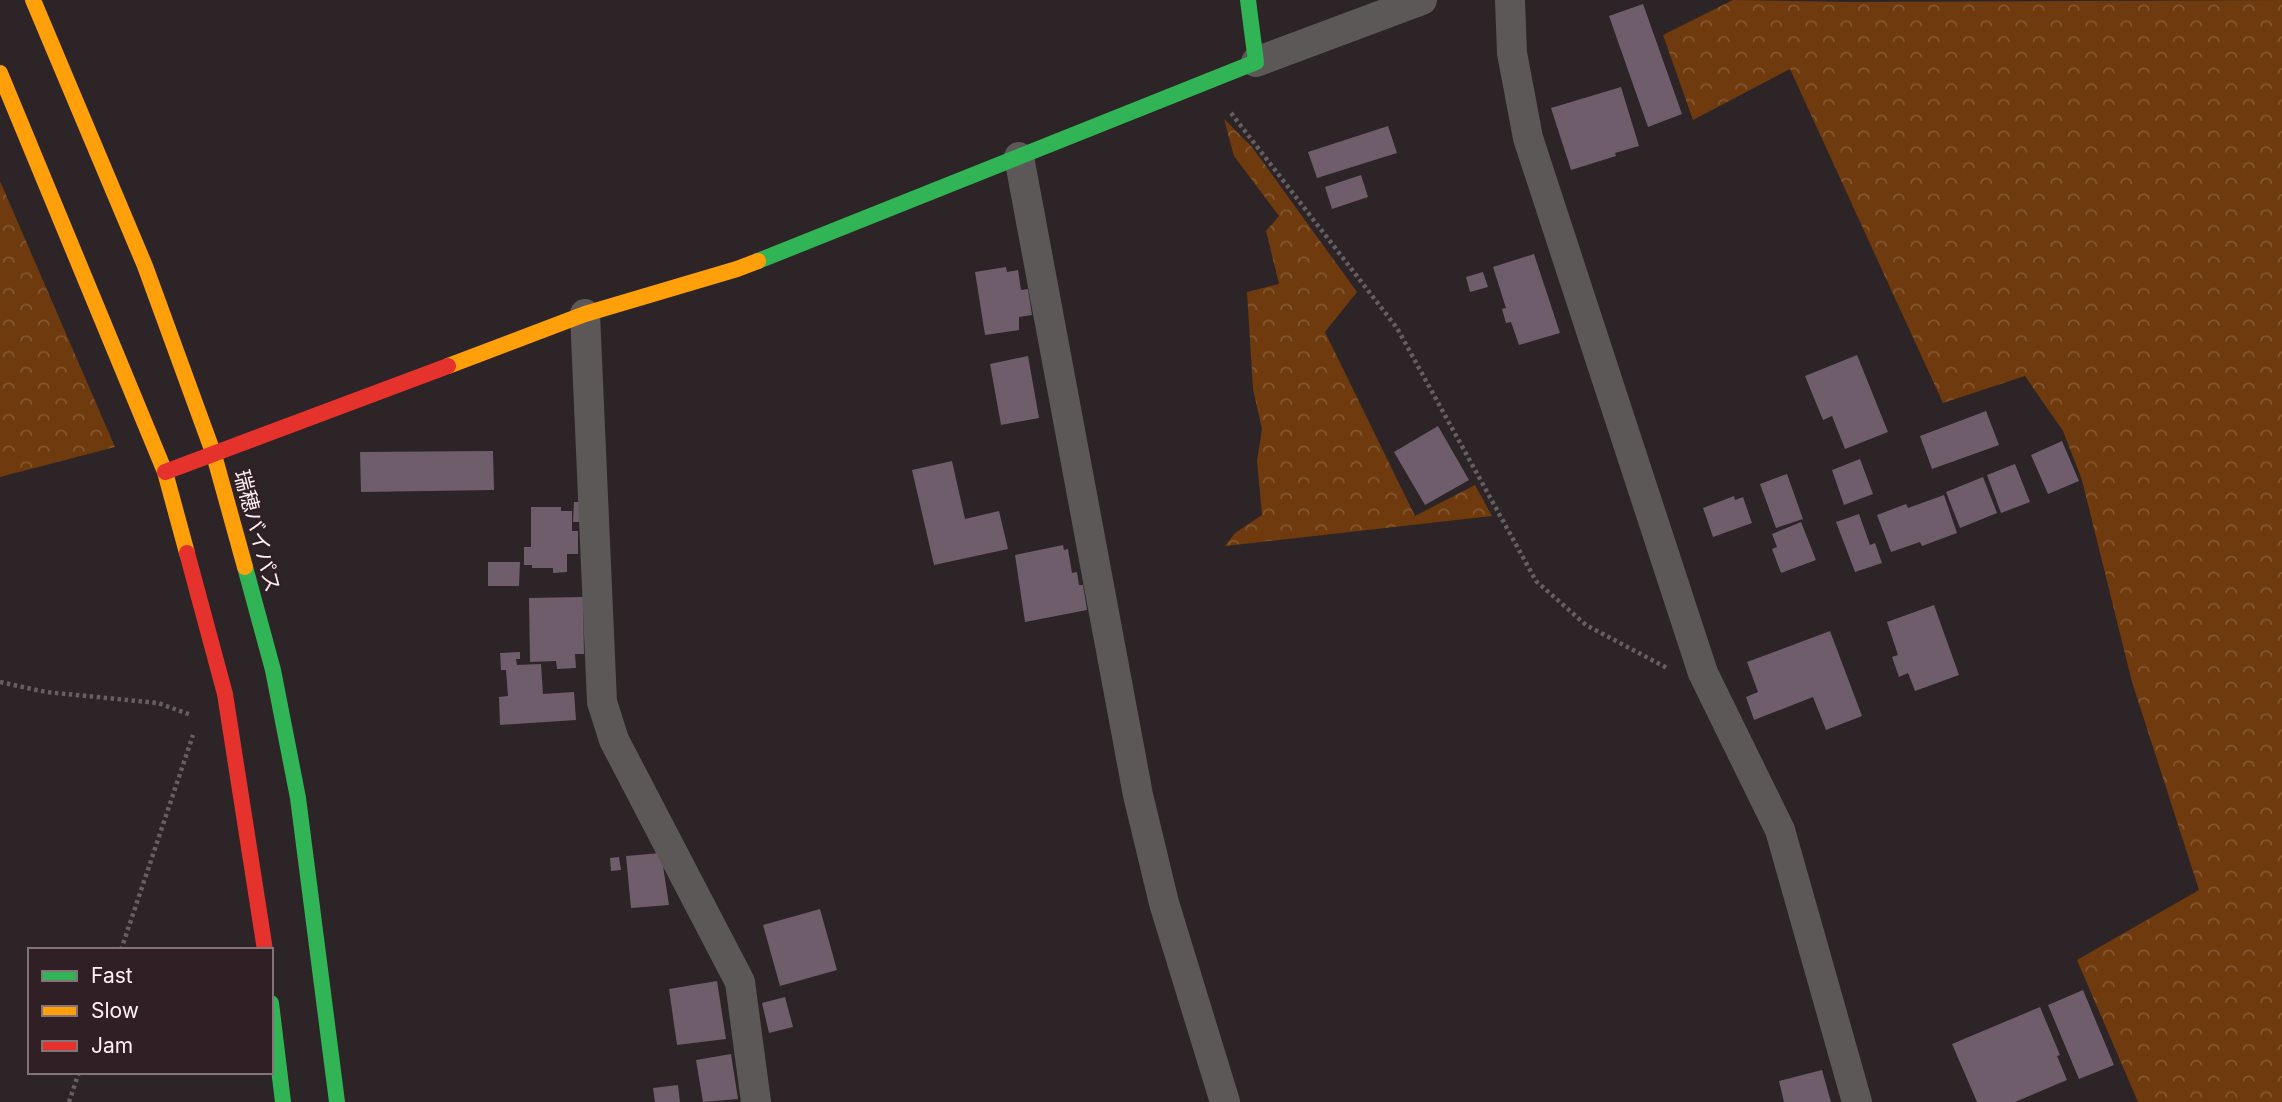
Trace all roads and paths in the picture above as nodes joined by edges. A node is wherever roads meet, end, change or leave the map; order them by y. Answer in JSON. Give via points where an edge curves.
{"nodes":[{"id":1,"x":33,"y":0,"type":"edge"},
{"id":2,"x":1248,"y":0,"type":"edge"},
{"id":3,"x":1422,"y":0,"type":"edge"},
{"id":4,"x":1510,"y":0,"type":"edge"},
{"id":5,"x":1256,"y":62,"type":"junction"},
{"id":6,"x":0,"y":73,"type":"edge"},
{"id":7,"x":1206,"y":81,"type":"junction"},
{"id":8,"x":1018,"y":157,"type":"junction"},
{"id":9,"x":585,"y":314,"type":"junction"},
{"id":10,"x":214,"y":455,"type":"junction"},
{"id":11,"x":165,"y":472,"type":"junction"},
{"id":12,"x":0,"y":682,"type":"edge"},
{"id":13,"x":1713,"y":693,"type":"junction"},
{"id":14,"x":225,"y":694,"type":"junction"},
{"id":15,"x":198,"y":718,"type":"junction"},
{"id":16,"x":122,"y":948,"type":"edge"},
{"id":17,"x":265,"y":948,"type":"edge"},
{"id":18,"x":273,"y":1020,"type":"edge"},
{"id":19,"x":78,"y":1074,"type":"edge"},
{"id":20,"x":69,"y":1102,"type":"edge"},
{"id":21,"x":283,"y":1102,"type":"edge"},
{"id":22,"x":337,"y":1102,"type":"edge"},
{"id":23,"x":756,"y":1102,"type":"edge"},
{"id":24,"x":1225,"y":1102,"type":"edge"},
{"id":25,"x":1857,"y":1102,"type":"edge"}],
"edges":[{"from":1,"to":10,"type":"main road","name":"瑞穂バイパス","via":[[145,266]]},
{"from":2,"to":5,"type":"main road"},
{"from":3,"to":5,"type":"street"},
{"from":4,"to":13,"type":"street","via":[[1512,53],[1528,138]]},
{"from":5,"to":7,"type":"main road"},
{"from":6,"to":11,"type":"main road"},
{"from":7,"to":8,"type":"main road"},
{"from":7,"to":13,"type":"path","via":[[1397,328],[1536,581],[1586,625]]},
{"from":8,"to":9,"type":"main road","via":[[737,269]]},
{"from":8,"to":24,"type":"street","via":[[1138,795],[1164,903]]},
{"from":9,"to":10,"type":"main road"},
{"from":9,"to":23,"type":"street","via":[[601,702],[614,740],[740,982]]},
{"from":10,"to":11,"type":"main road"},
{"from":10,"to":22,"type":"main road","name":"瑞穂バイパス","via":[[281,708],[298,798]]},
{"from":11,"to":14,"type":"main road"},
{"from":12,"to":15,"type":"path","via":[[46,692],[158,703]]},
{"from":13,"to":25,"type":"street","via":[[1780,830]]},
{"from":14,"to":15,"type":"path"},
{"from":14,"to":17,"type":"main road"},
{"from":15,"to":16,"type":"path"},
{"from":18,"to":21,"type":"main road"},
{"from":19,"to":20,"type":"path"}]}
